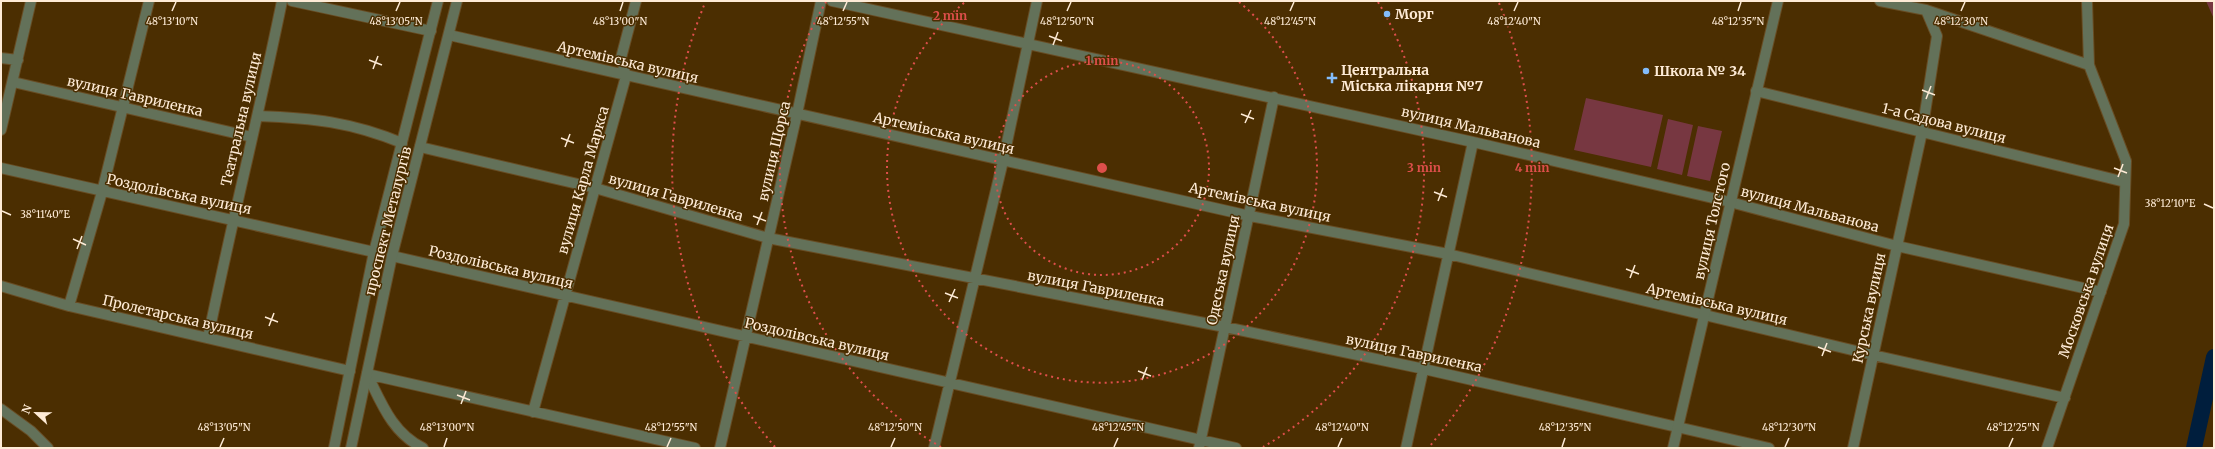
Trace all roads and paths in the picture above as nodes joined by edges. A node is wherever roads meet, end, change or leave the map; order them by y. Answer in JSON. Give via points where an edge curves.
{"nodes":[{"id":1,"x":31,"y":1,"type":"edge"},
{"id":2,"x":149,"y":1,"type":"edge"},
{"id":3,"x":282,"y":1,"type":"edge"},
{"id":4,"x":292,"y":1,"type":"edge"},
{"id":5,"x":438,"y":1,"type":"edge"},
{"id":6,"x":457,"y":1,"type":"edge"},
{"id":7,"x":636,"y":1,"type":"edge"},
{"id":8,"x":821,"y":1,"type":"edge"},
{"id":9,"x":832,"y":1,"type":"edge"},
{"id":10,"x":1038,"y":1,"type":"edge"},
{"id":11,"x":1778,"y":1,"type":"edge"},
{"id":12,"x":1880,"y":1,"type":"edge"},
{"id":13,"x":2087,"y":1,"type":"edge"},
{"id":14,"x":1926,"y":10,"type":"junction"},
{"id":15,"x":431,"y":31,"type":"junction"},
{"id":16,"x":449,"y":35,"type":"junction"},
{"id":17,"x":1028,"y":42,"type":"junction"},
{"id":18,"x":1,"y":58,"type":"edge"},
{"id":19,"x":18,"y":60,"type":"junction"},
{"id":20,"x":2089,"y":65,"type":"junction"},
{"id":21,"x":626,"y":76,"type":"junction"},
{"id":22,"x":12,"y":82,"type":"junction"},
{"id":23,"x":1756,"y":92,"type":"junction"},
{"id":24,"x":1274,"y":97,"type":"junction"},
{"id":25,"x":123,"y":108,"type":"junction"},
{"id":26,"x":797,"y":114,"type":"junction"},
{"id":27,"x":258,"y":116,"type":"junction"},
{"id":28,"x":1,"y":130,"type":"edge"},
{"id":29,"x":1922,"y":132,"type":"junction"},
{"id":30,"x":252,"y":137,"type":"junction"},
{"id":31,"x":1473,"y":142,"type":"junction"},
{"id":32,"x":402,"y":143,"type":"junction"},
{"id":33,"x":420,"y":147,"type":"junction"},
{"id":34,"x":1003,"y":161,"type":"junction"},
{"id":35,"x":1,"y":168,"type":"edge"},
{"id":36,"x":2126,"y":182,"type":"junction"},
{"id":37,"x":595,"y":188,"type":"junction"},
{"id":38,"x":102,"y":192,"type":"junction"},
{"id":39,"x":1730,"y":202,"type":"junction"},
{"id":40,"x":1250,"y":216,"type":"junction"},
{"id":41,"x":232,"y":219,"type":"junction"},
{"id":42,"x":768,"y":238,"type":"junction"},
{"id":43,"x":1897,"y":246,"type":"junction"},
{"id":44,"x":374,"y":252,"type":"junction"},
{"id":45,"x":1448,"y":254,"type":"junction"},
{"id":46,"x":392,"y":256,"type":"junction"},
{"id":47,"x":975,"y":278,"type":"junction"},
{"id":48,"x":1,"y":286,"type":"edge"},
{"id":49,"x":2101,"y":292,"type":"junction"},
{"id":50,"x":565,"y":296,"type":"junction"},
{"id":51,"x":69,"y":306,"type":"junction"},
{"id":52,"x":1705,"y":315,"type":"junction"},
{"id":53,"x":1225,"y":328,"type":"junction"},
{"id":54,"x":746,"y":337,"type":"junction"},
{"id":55,"x":208,"y":338,"type":"junction"},
{"id":56,"x":1873,"y":356,"type":"junction"},
{"id":57,"x":1424,"y":369,"type":"junction"},
{"id":58,"x":350,"y":371,"type":"junction"},
{"id":59,"x":367,"y":374,"type":"junction"},
{"id":60,"x":950,"y":383,"type":"junction"},
{"id":61,"x":2065,"y":398,"type":"junction"},
{"id":62,"x":1,"y":409,"type":"edge"},
{"id":63,"x":533,"y":412,"type":"junction"},
{"id":64,"x":1677,"y":428,"type":"junction"},
{"id":65,"x":1200,"y":444,"type":"edge"},
{"id":66,"x":48,"y":448,"type":"edge"},
{"id":67,"x":334,"y":448,"type":"edge"},
{"id":68,"x":351,"y":448,"type":"edge"},
{"id":69,"x":422,"y":448,"type":"edge"},
{"id":70,"x":695,"y":448,"type":"edge"},
{"id":71,"x":720,"y":448,"type":"edge"},
{"id":72,"x":934,"y":448,"type":"edge"},
{"id":73,"x":1236,"y":448,"type":"edge"},
{"id":74,"x":1406,"y":448,"type":"edge"},
{"id":75,"x":1673,"y":448,"type":"edge"},
{"id":76,"x":1769,"y":448,"type":"edge"},
{"id":77,"x":1853,"y":448,"type":"edge"},
{"id":78,"x":2047,"y":448,"type":"edge"}],
"edges":[{"from":1,"to":19,"type":"street"},
{"from":2,"to":25,"type":"street"},
{"from":3,"to":27,"type":"street","name":"Театральна вулиця"},
{"from":4,"to":15,"type":"street"},
{"from":5,"to":15,"type":"street","name":"проспект Металургів"},
{"from":6,"to":16,"type":"street","name":"проспект Металургів"},
{"from":7,"to":21,"type":"street","name":"вулиця Карла Маркса","via":[[621,58]]},
{"from":8,"to":26,"type":"street","name":"вулиця Щорса"},
{"from":9,"to":17,"type":"street","name":"вулиця Мальванова"},
{"from":10,"to":17,"type":"street"},
{"from":11,"to":23,"type":"street","name":"вулиця Толстого"},
{"from":12,"to":14,"type":"street"},
{"from":13,"to":20,"type":"street","name":"Московська вулиця"},
{"from":14,"to":20,"type":"street"},
{"from":14,"to":29,"type":"street","name":"Курська вулиця","via":[[1937,36]]},
{"from":15,"to":16,"type":"street","name":"Артемівська вулиця"},
{"from":15,"to":32,"type":"street","name":"проспект Металургів"},
{"from":16,"to":21,"type":"street","name":"Артемівська вулиця"},
{"from":16,"to":33,"type":"street","name":"проспект Металургів"},
{"from":17,"to":24,"type":"street","name":"вулиця Мальванова"},
{"from":17,"to":34,"type":"street"},
{"from":18,"to":19,"type":"street"},
{"from":19,"to":22,"type":"street"},
{"from":20,"to":36,"type":"street","name":"Московська вулиця","via":[[2126,161]]},
{"from":21,"to":26,"type":"street","name":"Артемівська вулиця"},
{"from":21,"to":37,"type":"street","name":"вулиця Карла Маркса"},
{"from":22,"to":25,"type":"street","name":"вулиця Гавриленка"},
{"from":22,"to":28,"type":"street"},
{"from":23,"to":29,"type":"street","name":"1-а Садова вулиця"},
{"from":23,"to":39,"type":"street","name":"вулиця Толстого"},
{"from":24,"to":31,"type":"street","name":"вулиця Мальванова"},
{"from":24,"to":40,"type":"street","name":"Одеська вулиця"},
{"from":25,"to":30,"type":"street","name":"вулиця Гавриленка"},
{"from":25,"to":38,"type":"street"},
{"from":26,"to":34,"type":"street","name":"Артемівська вулиця"},
{"from":26,"to":42,"type":"street","name":"вулиця Щорса"},
{"from":27,"to":30,"type":"street","name":"Театральна вулиця"},
{"from":27,"to":32,"type":"street","via":[[313,118],[350,125]]},
{"from":29,"to":36,"type":"street","name":"1-а Садова вулиця"},
{"from":29,"to":43,"type":"street","name":"Курська вулиця"},
{"from":30,"to":41,"type":"street","name":"Театральна вулиця"},
{"from":31,"to":39,"type":"street","name":"вулиця Мальванова"},
{"from":31,"to":45,"type":"street"},
{"from":32,"to":33,"type":"street","name":"вулиця Гавриленка"},
{"from":32,"to":44,"type":"street","name":"проспект Металургів"},
{"from":33,"to":37,"type":"street","name":"вулиця Гавриленка"},
{"from":33,"to":46,"type":"street","name":"проспект Металургів"},
{"from":34,"to":40,"type":"street","name":"Артемівська вулиця"},
{"from":34,"to":47,"type":"street"},
{"from":35,"to":38,"type":"street","name":"Роздолівська вулиця"},
{"from":36,"to":49,"type":"street","name":"Московська вулиця","via":[[2124,224]]},
{"from":37,"to":42,"type":"street","name":"вулиця Гавриленка"},
{"from":37,"to":50,"type":"street","name":"вулиця Карла Маркса"},
{"from":38,"to":41,"type":"street","name":"Роздолівська вулиця"},
{"from":38,"to":51,"type":"street"},
{"from":39,"to":43,"type":"street","name":"вулиця Мальванова"},
{"from":39,"to":52,"type":"street","name":"вулиця Толстого"},
{"from":40,"to":45,"type":"street","name":"Артемівська вулиця"},
{"from":40,"to":53,"type":"street","name":"Одеська вулиця"},
{"from":41,"to":44,"type":"street","name":"Роздолівська вулиця"},
{"from":41,"to":55,"type":"street","name":"Театральна вулиця"},
{"from":42,"to":47,"type":"street","name":"вулиця Гавриленка"},
{"from":42,"to":54,"type":"street","name":"вулиця Щорса"},
{"from":43,"to":49,"type":"street","name":"вулиця Мальванова"},
{"from":43,"to":56,"type":"street","name":"Курська вулиця"},
{"from":44,"to":46,"type":"street","name":"Роздолівська вулиця"},
{"from":44,"to":58,"type":"street","name":"проспект Металургів"},
{"from":45,"to":52,"type":"street","name":"Артемівська вулиця"},
{"from":45,"to":57,"type":"street"},
{"from":46,"to":50,"type":"street","name":"Роздолівська вулиця"},
{"from":46,"to":59,"type":"street","name":"проспект Металургів"},
{"from":47,"to":53,"type":"street","name":"вулиця Гавриленка"},
{"from":47,"to":60,"type":"street"},
{"from":48,"to":51,"type":"street","name":"Пролетарська вулиця"},
{"from":49,"to":61,"type":"street","name":"Московська вулиця"},
{"from":50,"to":54,"type":"street","name":"Роздолівська вулиця"},
{"from":50,"to":63,"type":"street","name":"вулиця Карла Маркса"},
{"from":51,"to":55,"type":"street","name":"Пролетарська вулиця"},
{"from":52,"to":56,"type":"street","name":"Артемівська вулиця"},
{"from":52,"to":64,"type":"street","name":"вулиця Толстого"},
{"from":53,"to":57,"type":"street","name":"вулиця Гавриленка"},
{"from":53,"to":65,"type":"street","name":"Одеська вулиця"},
{"from":54,"to":60,"type":"street","name":"Роздолівська вулиця"},
{"from":54,"to":71,"type":"street","name":"вулиця Щорса"},
{"from":55,"to":58,"type":"street","name":"Пролетарська вулиця"},
{"from":56,"to":61,"type":"street","name":"Артемівська вулиця"},
{"from":56,"to":77,"type":"street","name":"Курська вулиця"},
{"from":57,"to":64,"type":"street","name":"вулиця Гавриленка"},
{"from":57,"to":74,"type":"street"},
{"from":58,"to":59,"type":"street","name":"Пролетарська вулиця"},
{"from":58,"to":67,"type":"street","name":"проспект Металургів"},
{"from":59,"to":63,"type":"street"},
{"from":59,"to":68,"type":"street","name":"проспект Металургів"},
{"from":59,"to":69,"type":"street","via":[[391,422],[402,435]]},
{"from":60,"to":65,"type":"street","name":"Роздолівська вулиця"},
{"from":60,"to":72,"type":"street"},
{"from":61,"to":78,"type":"street","name":"Московська вулиця"},
{"from":62,"to":66,"type":"street","via":[[31,431]]},
{"from":63,"to":70,"type":"street"},
{"from":64,"to":75,"type":"street","name":"вулиця Толстого"},
{"from":64,"to":76,"type":"street","name":"вулиця Гавриленка"},
{"from":65,"to":73,"type":"street","name":"Роздолівська вулиця"}]}
